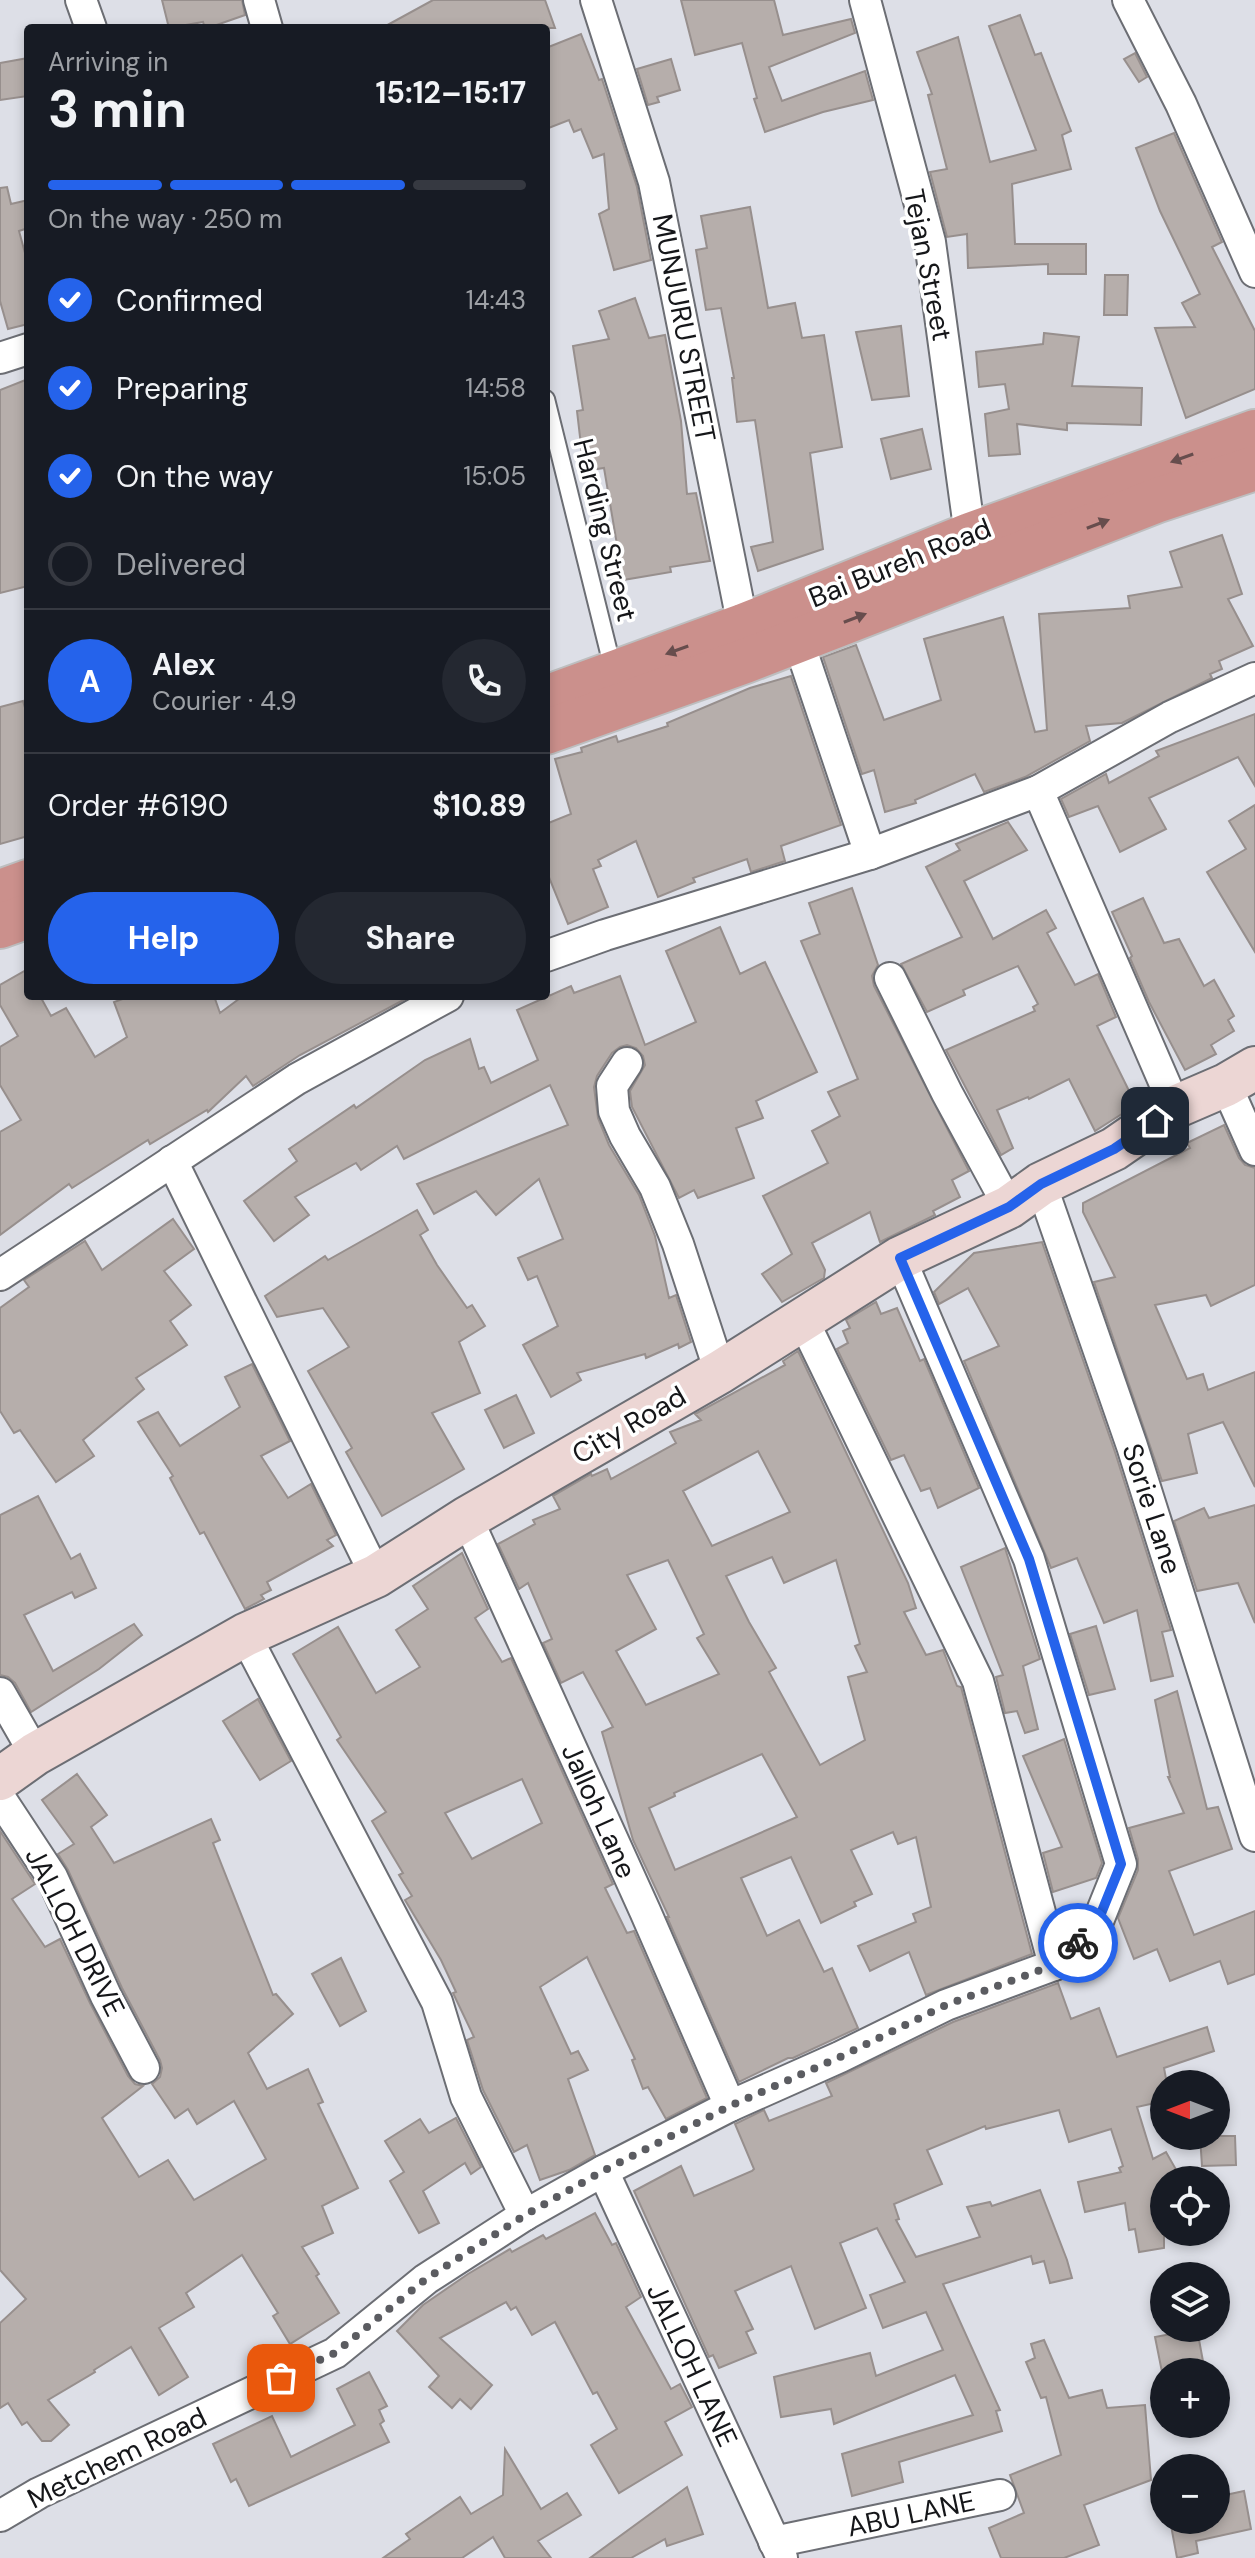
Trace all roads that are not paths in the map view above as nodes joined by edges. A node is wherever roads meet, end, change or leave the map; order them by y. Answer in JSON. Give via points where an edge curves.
{"nodes":[{"id":1,"x":81,"y":0,"type":"edge"},
{"id":2,"x":259,"y":0,"type":"edge"},
{"id":3,"x":596,"y":0,"type":"edge"},
{"id":4,"x":865,"y":0,"type":"edge"},
{"id":5,"x":1128,"y":0,"type":"edge"},
{"id":6,"x":90,"y":24,"type":"edge"},
{"id":7,"x":266,"y":24,"type":"edge"},
{"id":8,"x":1255,"y":272,"type":"edge"},
{"id":9,"x":24,"y":350,"type":"edge"},
{"id":10,"x":0,"y":358,"type":"edge"},
{"id":11,"x":550,"y":415,"type":"edge"},
{"id":12,"x":1255,"y":432,"type":"edge"},
{"id":13,"x":1255,"y":468,"type":"edge"},
{"id":14,"x":970,"y":535,"type":"junction"},
{"id":15,"x":798,"y":640,"type":"junction"},
{"id":16,"x":744,"y":644,"type":"junction"},
{"id":17,"x":614,"y":673,"type":"junction"},
{"id":18,"x":1255,"y":678,"type":"edge"},
{"id":19,"x":550,"y":697,"type":"edge"},
{"id":20,"x":550,"y":730,"type":"edge"},
{"id":21,"x":1038,"y":791,"type":"junction"},
{"id":22,"x":870,"y":854,"type":"junction"},
{"id":23,"x":24,"y":883,"type":"edge"},
{"id":24,"x":0,"y":892,"type":"edge"},
{"id":25,"x":24,"y":917,"type":"edge"},
{"id":26,"x":0,"y":926,"type":"edge"},
{"id":27,"x":550,"y":955,"type":"edge"},
{"id":28,"x":890,"y":978,"type":"dead end"},
{"id":29,"x":441,"y":1000,"type":"edge"},
{"id":30,"x":627,"y":1063,"type":"dead end"},
{"id":31,"x":1240,"y":1076,"type":"edge"},
{"id":32,"x":1175,"y":1107,"type":"junction"},
{"id":33,"x":1255,"y":1150,"type":"edge"},
{"id":34,"x":172,"y":1161,"type":"junction"},
{"id":35,"x":1025,"y":1195,"type":"junction"},
{"id":36,"x":900,"y":1258,"type":"junction"},
{"id":37,"x":0,"y":1275,"type":"edge"},
{"id":38,"x":802,"y":1318,"type":"junction"},
{"id":39,"x":720,"y":1372,"type":"junction"},
{"id":40,"x":467,"y":1518,"type":"junction"},
{"id":41,"x":376,"y":1576,"type":"junction"},
{"id":42,"x":245,"y":1635,"type":"junction"},
{"id":43,"x":0,"y":1693,"type":"edge"},
{"id":44,"x":35,"y":1754,"type":"junction"},
{"id":45,"x":0,"y":1779,"type":"edge"},
{"id":46,"x":0,"y":1798,"type":"edge"},
{"id":47,"x":1255,"y":1836,"type":"edge"},
{"id":48,"x":1054,"y":1965,"type":"junction"},
{"id":49,"x":144,"y":2068,"type":"dead end"},
{"id":50,"x":730,"y":2106,"type":"junction"},
{"id":51,"x":603,"y":2171,"type":"junction"},
{"id":52,"x":525,"y":2215,"type":"junction"},
{"id":53,"x":1000,"y":2495,"type":"dead end"},
{"id":54,"x":0,"y":2516,"type":"edge"},
{"id":55,"x":778,"y":2550,"type":"edge"}],
"edges":[{"from":1,"to":6,"type":"street"},
{"from":2,"to":7,"type":"street"},
{"from":3,"to":16,"type":"street","name":"MUNJURU STREET","via":[[654,182]]},
{"from":4,"to":14,"type":"street","name":"Tejan Street","via":[[930,242]]},
{"from":5,"to":8,"type":"street","via":[[1181,104]]},
{"from":9,"to":10,"type":"street"},
{"from":11,"to":17,"type":"lane","name":"Harding Street"},
{"from":12,"to":14,"type":"highway","name":"Bai Bureh Road","one_way":true},
{"from":15,"to":13,"type":"highway","name":"Bai Bureh Road","one_way":true,"via":[[1158,500]]},
{"from":14,"to":16,"type":"highway","name":"Bai Bureh Road"},
{"from":15,"to":16,"type":"highway","name":"Bai Bureh Road"},
{"from":15,"to":22,"type":"street"},
{"from":16,"to":17,"type":"highway","name":"Bai Bureh Road","one_way":true},
{"from":16,"to":20,"type":"highway","name":"Bai Bureh Road"},
{"from":17,"to":19,"type":"highway","name":"Bai Bureh Road"},
{"from":18,"to":21,"type":"street","via":[[1170,717]]},
{"from":21,"to":22,"type":"street"},
{"from":21,"to":32,"type":"street"},
{"from":22,"to":27,"type":"street"},
{"from":23,"to":24,"type":"highway"},
{"from":25,"to":26,"type":"highway"},
{"from":28,"to":35,"type":"street","name":"Sorie Lane","via":[[947,1093]]},
{"from":29,"to":34,"type":"street","via":[[297,1079]]},
{"from":30,"to":39,"type":"street","via":[[612,1086],[614,1111],[655,1187]]},
{"from":31,"to":32,"type":"main road","name":"City Road"},
{"from":31,"to":33,"type":"street"},
{"from":32,"to":35,"type":"main road","name":"City Road","via":[[1114,1149]]},
{"from":34,"to":37,"type":"street"},
{"from":34,"to":41,"type":"street"},
{"from":35,"to":36,"type":"main road","name":"City Road"},
{"from":35,"to":47,"type":"street","name":"Sorie Lane","via":[[1132,1446]]},
{"from":36,"to":38,"type":"main road","name":"City Road"},
{"from":36,"to":48,"type":"street","name":"Metchem Road","via":[[1029,1559],[1121,1864],[1096,1926]]},
{"from":38,"to":39,"type":"main road","name":"City Road"},
{"from":38,"to":48,"type":"street","via":[[978,1681]]},
{"from":39,"to":40,"type":"main road","name":"City Road"},
{"from":40,"to":41,"type":"main road","name":"City Road"},
{"from":40,"to":50,"type":"street","name":"Jalloh Lane"},
{"from":41,"to":42,"type":"main road","name":"City Road"},
{"from":42,"to":44,"type":"main road","name":"City Road"},
{"from":42,"to":52,"type":"street","via":[[437,2002],[466,2097]]},
{"from":43,"to":44,"type":"street"},
{"from":44,"to":45,"type":"main road","name":"City Road"},
{"from":46,"to":49,"type":"street","name":"JALLOH DRIVE","via":[[52,1877]]},
{"from":48,"to":50,"type":"street","name":"Metchem Road","via":[[946,2005]]},
{"from":50,"to":51,"type":"street","name":"Metchem Road"},
{"from":51,"to":52,"type":"street","name":"Metchem Road"},
{"from":51,"to":55,"type":"street","name":"JALLOH LANE"},
{"from":52,"to":54,"type":"street","name":"Metchem Road","via":[[426,2279],[335,2353]]},
{"from":53,"to":55,"type":"street","name":"ABU LANE"}]}
